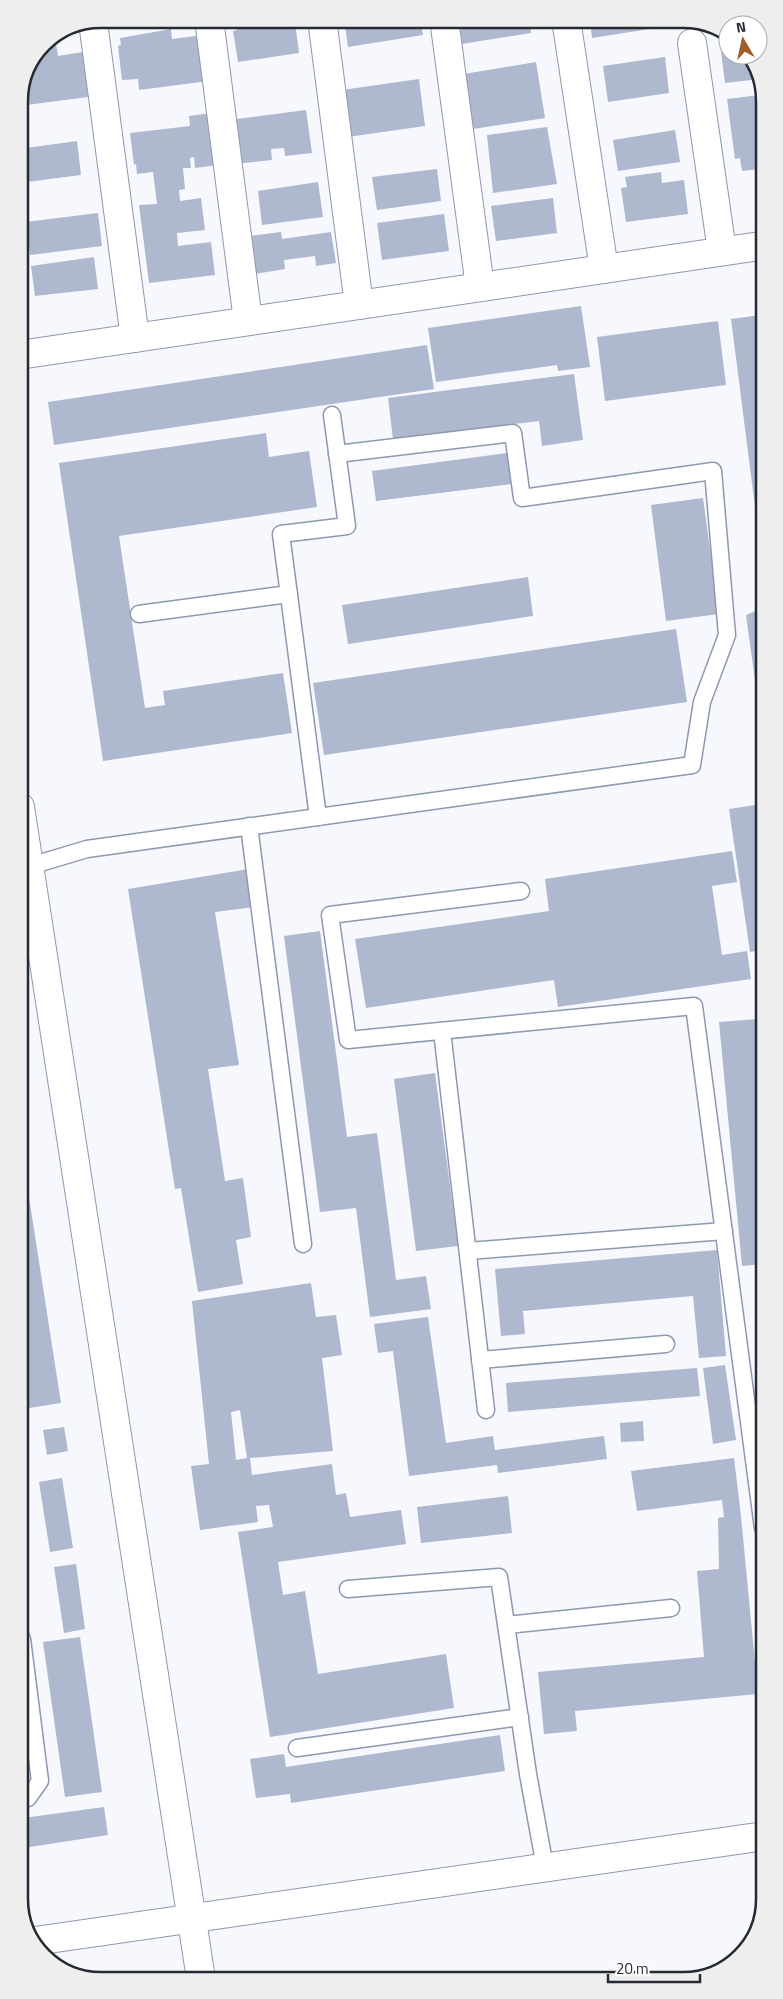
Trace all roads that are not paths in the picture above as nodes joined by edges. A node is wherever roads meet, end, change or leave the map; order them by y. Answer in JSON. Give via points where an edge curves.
{"nodes":[{"id":1,"x":94,"y":28,"type":"edge"},
{"id":2,"x":210,"y":28,"type":"edge"},
{"id":3,"x":323,"y":28,"type":"edge"},
{"id":4,"x":445,"y":28,"type":"edge"},
{"id":5,"x":567,"y":28,"type":"edge"},
{"id":6,"x":692,"y":43,"type":"dead end"},
{"id":7,"x":756,"y":247,"type":"edge"},
{"id":8,"x":722,"y":251,"type":"junction"},
{"id":9,"x":604,"y":269,"type":"junction"},
{"id":10,"x":480,"y":287,"type":"junction"},
{"id":11,"x":359,"y":305,"type":"junction"},
{"id":12,"x":248,"y":321,"type":"junction"},
{"id":13,"x":135,"y":338,"type":"junction"},
{"id":14,"x":28,"y":354,"type":"edge"},
{"id":15,"x":332,"y":415,"type":"dead end"},
{"id":16,"x":337,"y":454,"type":"junction"},
{"id":17,"x":289,"y":594,"type":"junction"},
{"id":18,"x":139,"y":614,"type":"dead end"},
{"id":19,"x":318,"y":817,"type":"junction"},
{"id":20,"x":249,"y":826,"type":"junction"},
{"id":21,"x":28,"y":854,"type":"edge"},
{"id":22,"x":30,"y":866,"type":"junction"},
{"id":23,"x":521,"y":890,"type":"dead end"},
{"id":24,"x":442,"y":1031,"type":"junction"},
{"id":25,"x":724,"y":1231,"type":"junction"},
{"id":26,"x":303,"y":1244,"type":"dead end"},
{"id":27,"x":468,"y":1251,"type":"junction"},
{"id":28,"x":666,"y":1344,"type":"dead end"},
{"id":29,"x":480,"y":1360,"type":"junction"},
{"id":30,"x":486,"y":1410,"type":"dead end"},
{"id":31,"x":756,"y":1475,"type":"edge"},
{"id":32,"x":348,"y":1589,"type":"dead end"},
{"id":33,"x":671,"y":1608,"type":"dead end"},
{"id":34,"x":507,"y":1625,"type":"junction"},
{"id":35,"x":28,"y":1686,"type":"edge"},
{"id":36,"x":520,"y":1717,"type":"junction"},
{"id":37,"x":297,"y":1748,"type":"dead end"},
{"id":38,"x":28,"y":1798,"type":"edge"},
{"id":39,"x":756,"y":1837,"type":"edge"},
{"id":40,"x":545,"y":1867,"type":"junction"},
{"id":41,"x":192,"y":1918,"type":"junction"},
{"id":42,"x":41,"y":1940,"type":"edge"},
{"id":43,"x":200,"y":1971,"type":"edge"}],
"edges":[{"from":1,"to":13,"type":"street"},
{"from":2,"to":12,"type":"street"},
{"from":3,"to":11,"type":"street"},
{"from":4,"to":10,"type":"street"},
{"from":5,"to":9,"type":"street"},
{"from":6,"to":8,"type":"street"},
{"from":7,"to":8,"type":"street"},
{"from":8,"to":9,"type":"street"},
{"from":9,"to":10,"type":"street"},
{"from":10,"to":11,"type":"street"},
{"from":11,"to":12,"type":"street"},
{"from":12,"to":13,"type":"street"},
{"from":13,"to":14,"type":"street"},
{"from":15,"to":16,"type":"lane"},
{"from":16,"to":17,"type":"lane","via":[[347,526],[281,534]]},
{"from":16,"to":19,"type":"lane","via":[[514,434],[522,498],[713,471],[727,635],[702,702],[692,765]]},
{"from":17,"to":18,"type":"lane"},
{"from":17,"to":19,"type":"lane"},
{"from":19,"to":20,"type":"lane"},
{"from":20,"to":22,"type":"lane","via":[[87,849]]},
{"from":20,"to":26,"type":"lane"},
{"from":21,"to":22,"type":"street"},
{"from":22,"to":41,"type":"street"},
{"from":23,"to":24,"type":"lane","via":[[330,914],[348,1040]]},
{"from":24,"to":25,"type":"lane","via":[[694,1006]]},
{"from":24,"to":27,"type":"lane"},
{"from":25,"to":27,"type":"lane"},
{"from":25,"to":31,"type":"lane"},
{"from":27,"to":29,"type":"lane"},
{"from":28,"to":29,"type":"lane"},
{"from":29,"to":30,"type":"lane"},
{"from":32,"to":34,"type":"lane","via":[[499,1577]]},
{"from":33,"to":34,"type":"lane"},
{"from":34,"to":36,"type":"lane"},
{"from":35,"to":38,"type":"lane","via":[[40,1780]]},
{"from":36,"to":37,"type":"lane"},
{"from":36,"to":40,"type":"lane"},
{"from":39,"to":40,"type":"street"},
{"from":40,"to":41,"type":"street"},
{"from":41,"to":42,"type":"street"},
{"from":41,"to":43,"type":"street"}]}
